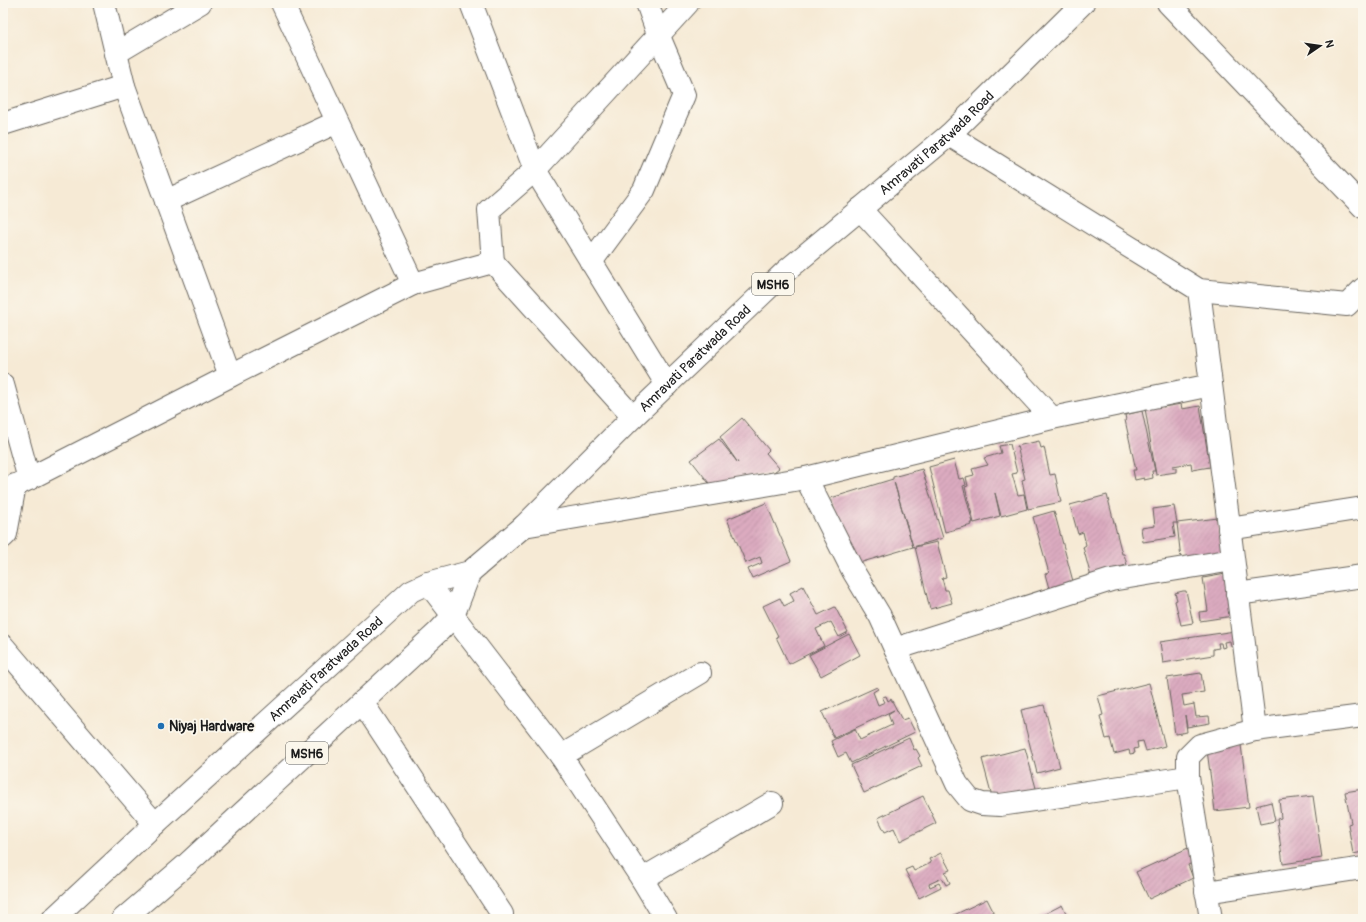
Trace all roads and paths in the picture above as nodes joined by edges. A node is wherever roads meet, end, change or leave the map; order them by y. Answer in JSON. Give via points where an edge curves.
{"nodes":[{"id":1,"x":104,"y":3,"type":"edge"},
{"id":2,"x":200,"y":3,"type":"edge"},
{"id":3,"x":282,"y":3,"type":"edge"},
{"id":4,"x":471,"y":3,"type":"edge"},
{"id":5,"x":647,"y":3,"type":"edge"},
{"id":6,"x":688,"y":3,"type":"edge"},
{"id":7,"x":1083,"y":3,"type":"edge"},
{"id":8,"x":1168,"y":3,"type":"edge"},
{"id":9,"x":658,"y":34,"type":"junction"},
{"id":10,"x":116,"y":53,"type":"junction"},
{"id":11,"x":124,"y":86,"type":"junction"},
{"id":12,"x":337,"y":122,"type":"junction"},
{"id":13,"x":3,"y":124,"type":"edge"},
{"id":14,"x":949,"y":135,"type":"junction"},
{"id":15,"x":535,"y":170,"type":"junction"},
{"id":16,"x":166,"y":201,"type":"junction"},
{"id":17,"x":1363,"y":207,"type":"edge"},
{"id":18,"x":860,"y":209,"type":"junction"},
{"id":19,"x":493,"y":262,"type":"junction"},
{"id":20,"x":591,"y":262,"type":"junction"},
{"id":21,"x":413,"y":284,"type":"junction"},
{"id":22,"x":1363,"y":289,"type":"edge"},
{"id":23,"x":1199,"y":290,"type":"junction"},
{"id":24,"x":230,"y":376,"type":"junction"},
{"id":25,"x":3,"y":385,"type":"edge"},
{"id":26,"x":666,"y":385,"type":"junction"},
{"id":27,"x":1211,"y":385,"type":"junction"},
{"id":28,"x":634,"y":417,"type":"junction"},
{"id":29,"x":1052,"y":418,"type":"junction"},
{"id":30,"x":806,"y":478,"type":"junction"},
{"id":31,"x":16,"y":485,"type":"edge"},
{"id":32,"x":1363,"y":508,"type":"edge"},
{"id":33,"x":524,"y":526,"type":"junction"},
{"id":34,"x":1229,"y":529,"type":"junction"},
{"id":35,"x":3,"y":537,"type":"edge"},
{"id":36,"x":1233,"y":560,"type":"junction"},
{"id":37,"x":470,"y":572,"type":"junction"},
{"id":38,"x":1363,"y":576,"type":"edge"},
{"id":39,"x":428,"y":583,"type":"junction"},
{"id":40,"x":1237,"y":594,"type":"junction"},
{"id":41,"x":453,"y":616,"type":"junction"},
{"id":42,"x":3,"y":646,"type":"edge"},
{"id":43,"x":895,"y":649,"type":"junction"},
{"id":44,"x":700,"y":673,"type":"dead end"},
{"id":45,"x":362,"y":702,"type":"junction"},
{"id":46,"x":1363,"y":716,"type":"edge"},
{"id":47,"x":1255,"y":730,"type":"junction"},
{"id":48,"x":561,"y":756,"type":"junction"},
{"id":49,"x":1188,"y":777,"type":"junction"},
{"id":50,"x":772,"y":803,"type":"dead end"},
{"id":51,"x":155,"y":824,"type":"junction"},
{"id":52,"x":1363,"y":868,"type":"edge"},
{"id":53,"x":642,"y":879,"type":"junction"},
{"id":54,"x":1206,"y":892,"type":"junction"},
{"id":55,"x":502,"y":914,"type":"dead end"},
{"id":56,"x":53,"y":919,"type":"edge"},
{"id":57,"x":123,"y":919,"type":"edge"},
{"id":58,"x":666,"y":919,"type":"edge"},
{"id":59,"x":1210,"y":919,"type":"edge"}],
"edges":[{"from":1,"to":10,"type":"street"},
{"from":2,"to":10,"type":"street"},
{"from":3,"to":12,"type":"street"},
{"from":4,"to":15,"type":"street"},
{"from":5,"to":9,"type":"street"},
{"from":6,"to":9,"type":"street"},
{"from":7,"to":14,"type":"street","name":"Amravati Paratwada Road","number":"MSH6"},
{"from":8,"to":17,"type":"street"},
{"from":9,"to":15,"type":"street"},
{"from":9,"to":20,"type":"street","via":[[684,94],[644,190]]},
{"from":10,"to":11,"type":"street"},
{"from":11,"to":13,"type":"street"},
{"from":11,"to":16,"type":"street"},
{"from":12,"to":16,"type":"street"},
{"from":12,"to":21,"type":"street"},
{"from":14,"to":18,"type":"street","name":"Amravati Paratwada Road","number":"MSH6"},
{"from":14,"to":23,"type":"street"},
{"from":15,"to":19,"type":"street","via":[[489,210]]},
{"from":15,"to":20,"type":"street"},
{"from":16,"to":24,"type":"street"},
{"from":18,"to":26,"type":"street","name":"Amravati Paratwada Road","number":"MSH6","via":[[786,271]]},
{"from":18,"to":29,"type":"street"},
{"from":19,"to":21,"type":"street"},
{"from":19,"to":28,"type":"street"},
{"from":20,"to":26,"type":"street"},
{"from":21,"to":24,"type":"street"},
{"from":22,"to":23,"type":"street","via":[[1346,304]]},
{"from":23,"to":27,"type":"street"},
{"from":24,"to":31,"type":"street"},
{"from":25,"to":31,"type":"street"},
{"from":26,"to":28,"type":"street","name":"Amravati Paratwada Road","number":"MSH6"},
{"from":27,"to":29,"type":"street"},
{"from":27,"to":34,"type":"street"},
{"from":28,"to":33,"type":"street","name":"Amravati Paratwada Road","number":"MSH6"},
{"from":29,"to":30,"type":"street"},
{"from":30,"to":33,"type":"street"},
{"from":30,"to":43,"type":"street"},
{"from":31,"to":35,"type":"street","via":[[6,534]]},
{"from":32,"to":34,"type":"street"},
{"from":33,"to":37,"type":"street","name":"Amravati Paratwada Road","number":"MSH6"},
{"from":34,"to":36,"type":"street"},
{"from":36,"to":40,"type":"street"},
{"from":36,"to":43,"type":"street","via":[[1111,580]]},
{"from":37,"to":39,"type":"street","name":"Amravati Paratwada Road","number":"MSH6"},
{"from":37,"to":41,"type":"street","name":"Amravati Paratwada Road","number":"MSH6"},
{"from":38,"to":40,"type":"street"},
{"from":39,"to":41,"type":"street"},
{"from":39,"to":51,"type":"street","name":"Amravati Paratwada Road","number":"MSH6","via":[[412,592]]},
{"from":40,"to":47,"type":"street"},
{"from":41,"to":45,"type":"street","name":"Amravati Paratwada Road","number":"MSH6","via":[[439,632]]},
{"from":41,"to":48,"type":"street"},
{"from":42,"to":51,"type":"street"},
{"from":43,"to":49,"type":"street","via":[[957,784],[970,800],[1000,805]]},
{"from":44,"to":48,"type":"street"},
{"from":45,"to":55,"type":"street"},
{"from":45,"to":57,"type":"street","name":"Amravati Paratwada Road","number":"MSH6","via":[[186,865]]},
{"from":46,"to":47,"type":"street"},
{"from":47,"to":49,"type":"street","via":[[1200,745],[1188,757]]},
{"from":48,"to":53,"type":"street"},
{"from":49,"to":54,"type":"street"},
{"from":50,"to":53,"type":"street"},
{"from":51,"to":56,"type":"street","name":"Amravati Paratwada Road","number":"MSH6"},
{"from":52,"to":54,"type":"street"},
{"from":53,"to":58,"type":"street"},
{"from":54,"to":59,"type":"street"}]}
